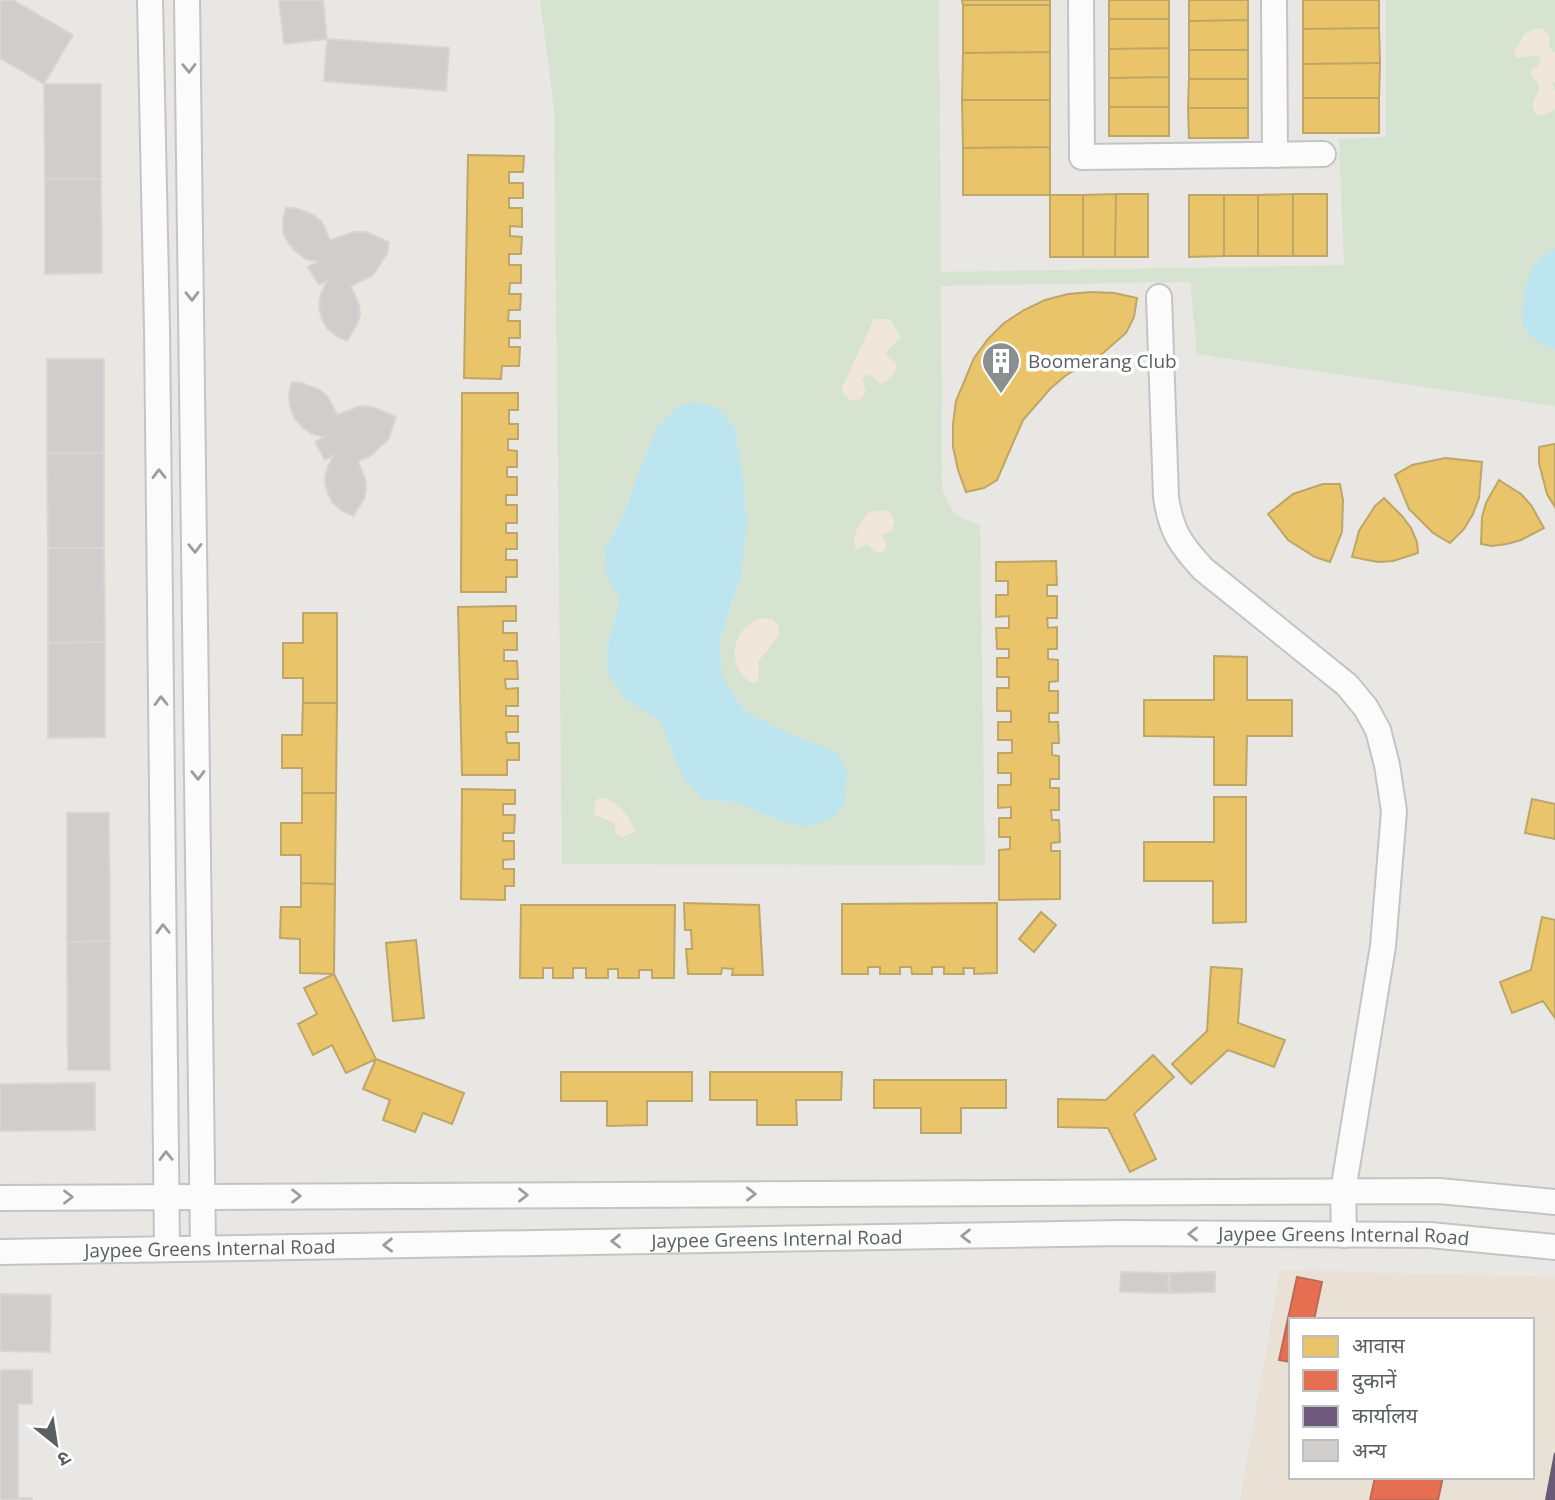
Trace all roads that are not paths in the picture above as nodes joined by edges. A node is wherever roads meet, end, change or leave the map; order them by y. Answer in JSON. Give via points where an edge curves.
{"nodes":[{"id":1,"x":150,"y":0,"type":"edge"},
{"id":2,"x":187,"y":0,"type":"edge"},
{"id":3,"x":1081,"y":0,"type":"edge"},
{"id":4,"x":1274,"y":0,"type":"edge"},
{"id":5,"x":153,"y":117,"type":"junction"},
{"id":6,"x":190,"y":117,"type":"junction"},
{"id":7,"x":1323,"y":154,"type":"dead end"},
{"id":8,"x":1275,"y":155,"type":"junction"},
{"id":9,"x":1159,"y":297,"type":"dead end"},
{"id":10,"x":1343,"y":1192,"type":"junction"},
{"id":11,"x":166,"y":1197,"type":"junction"},
{"id":12,"x":203,"y":1197,"type":"junction"},
{"id":13,"x":0,"y":1198,"type":"edge"},
{"id":14,"x":1555,"y":1202,"type":"edge"},
{"id":15,"x":1344,"y":1235,"type":"junction"},
{"id":16,"x":1555,"y":1247,"type":"edge"},
{"id":17,"x":203,"y":1248,"type":"junction"},
{"id":18,"x":167,"y":1249,"type":"junction"},
{"id":19,"x":0,"y":1252,"type":"edge"}],
"edges":[{"from":1,"to":5,"type":"street"},
{"from":2,"to":6,"type":"street","one_way":true},
{"from":3,"to":8,"type":"street","via":[[1082,157]]},
{"from":4,"to":8,"type":"street"},
{"from":5,"to":6,"type":"street"},
{"from":11,"to":5,"type":"street","one_way":true},
{"from":6,"to":12,"type":"street","one_way":true},
{"from":7,"to":8,"type":"street"},
{"from":9,"to":10,"type":"street","via":[[1169,520],[1185,550],[1203,569],[1347,685],[1378,730],[1387,765],[1394,811],[1382,946]]},
{"from":12,"to":10,"type":"street","one_way":true},
{"from":10,"to":14,"type":"street","via":[[1439,1191]]},
{"from":10,"to":15,"type":"street"},
{"from":11,"to":12,"type":"street"},
{"from":13,"to":11,"type":"street","one_way":true},
{"from":11,"to":18,"type":"street"},
{"from":12,"to":17,"type":"street"},
{"from":15,"to":16,"type":"street","name":"Jaypee Greens Internal Road","via":[[1430,1235]]},
{"from":15,"to":17,"type":"street","name":"Jaypee Greens Internal Road","one_way":true,"via":[[1121,1233]]},
{"from":17,"to":18,"type":"street","name":"Jaypee Greens Internal Road"},
{"from":18,"to":19,"type":"street","name":"Jaypee Greens Internal Road"}]}
